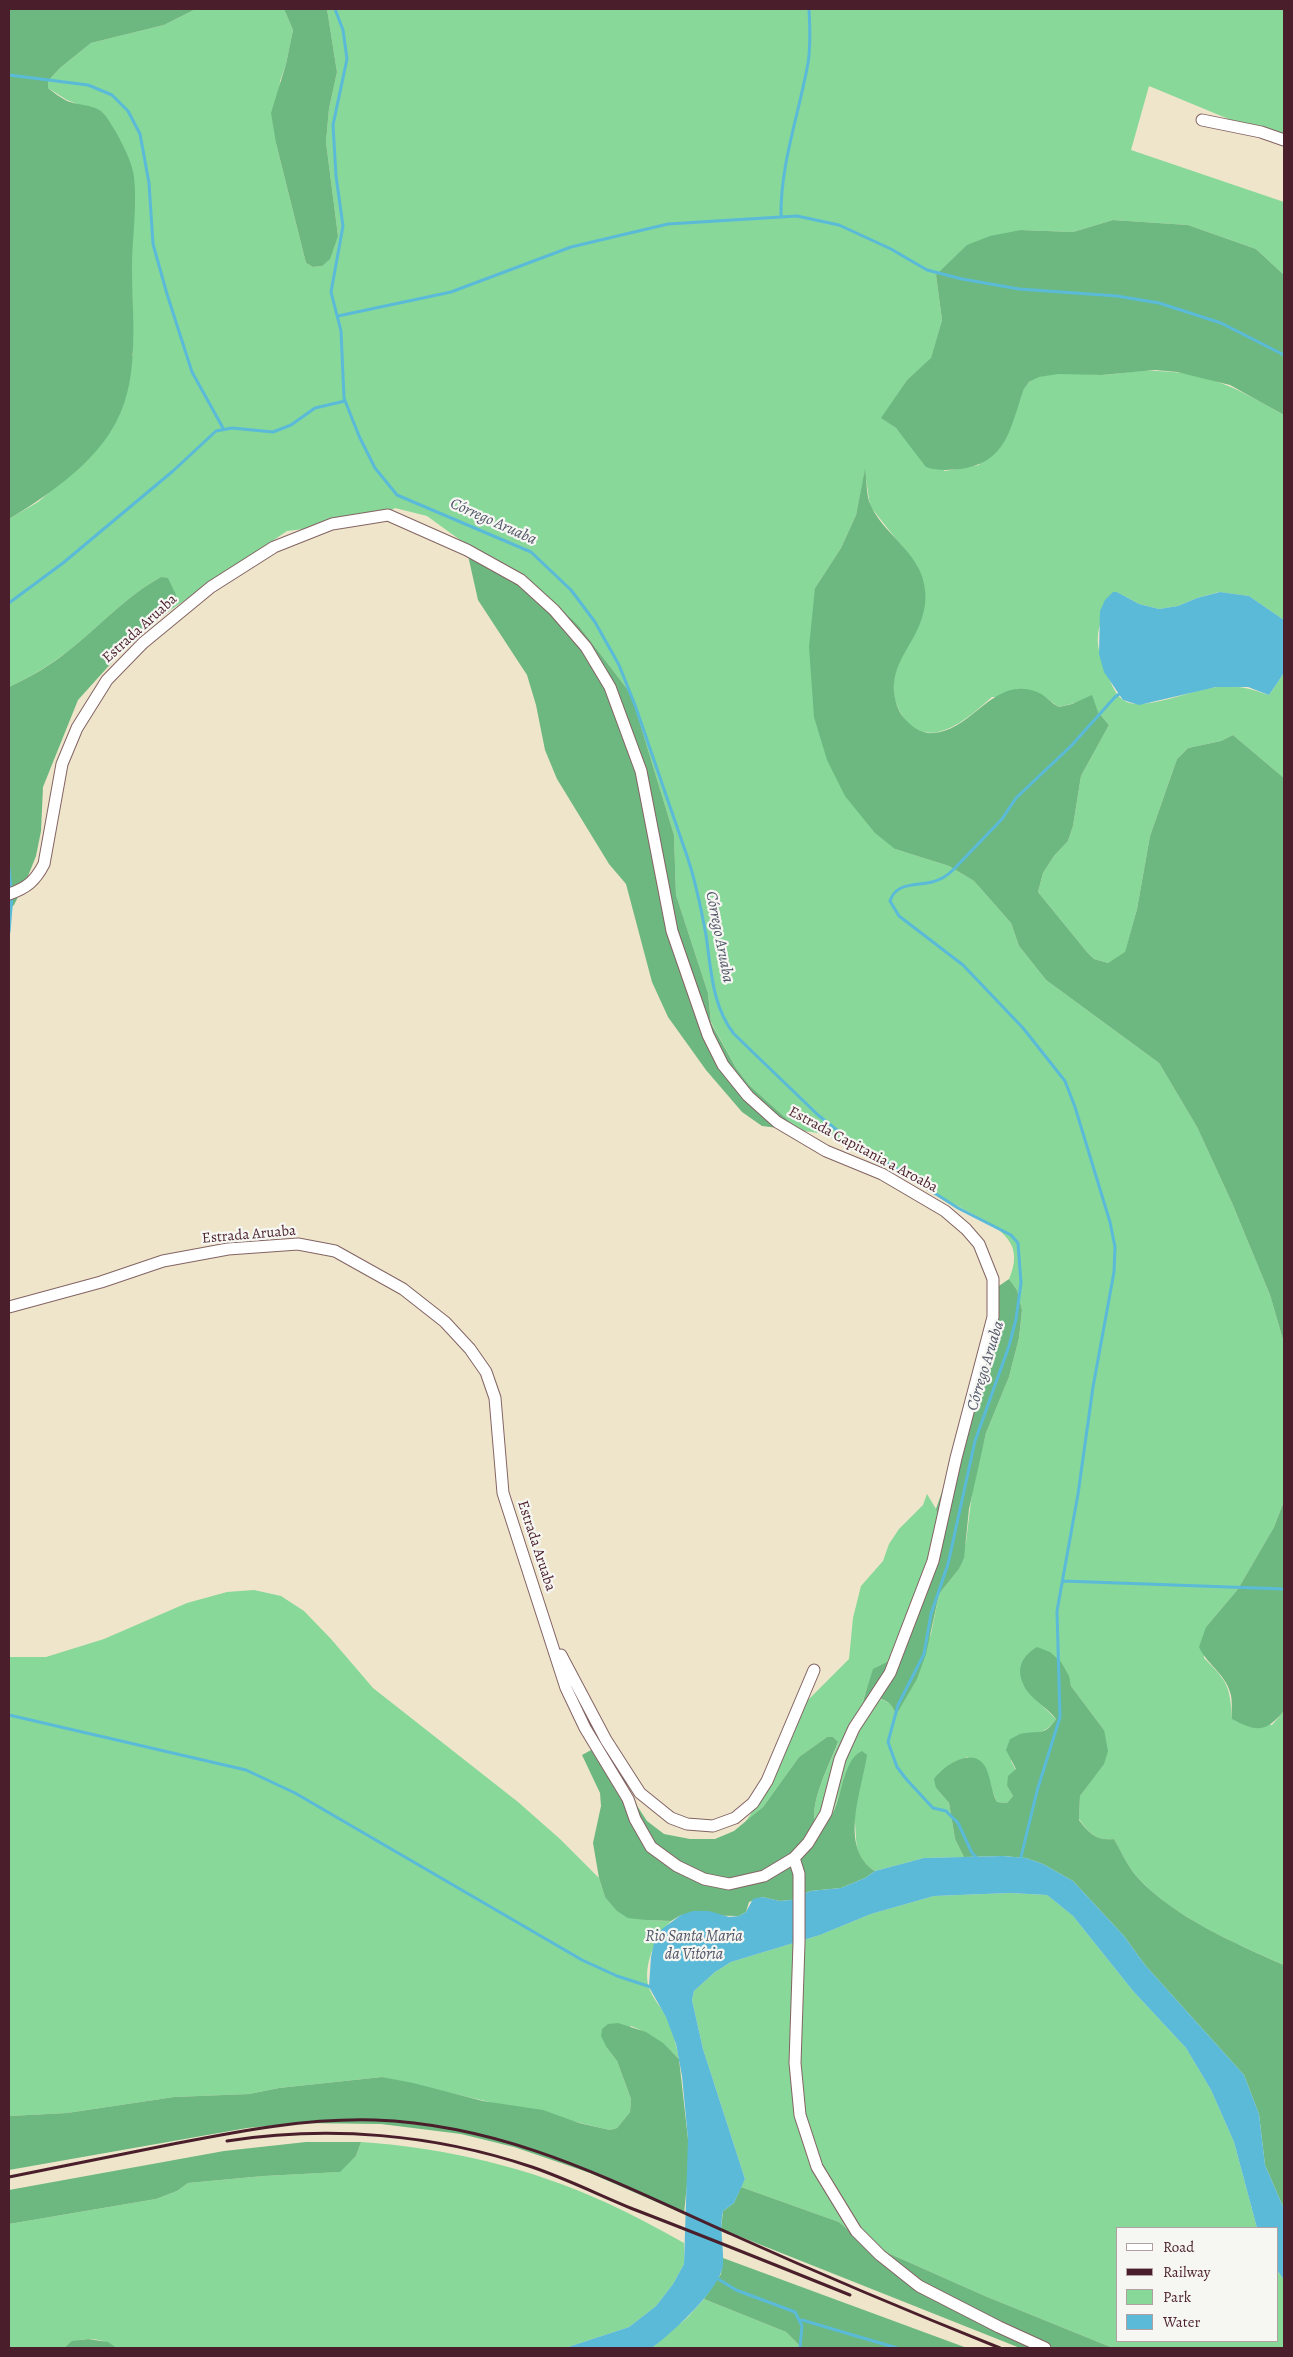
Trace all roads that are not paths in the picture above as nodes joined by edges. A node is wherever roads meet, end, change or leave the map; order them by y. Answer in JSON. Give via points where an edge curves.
{"nodes":[{"id":1,"x":1202,"y":120,"type":"dead end"},
{"id":2,"x":1284,"y":140,"type":"edge"},
{"id":3,"x":388,"y":515,"type":"joint"},
{"id":4,"x":9,"y":894,"type":"edge"},
{"id":5,"x":9,"y":1307,"type":"edge"},
{"id":6,"x":548,"y":1632,"type":"junction"},
{"id":7,"x":814,"y":1670,"type":"dead end"},
{"id":8,"x":794,"y":1858,"type":"junction"},
{"id":9,"x":1045,"y":2348,"type":"edge"}],
"edges":[{"from":1,"to":2,"type":"street"},
{"from":3,"to":4,"type":"street","name":"Estrada Aruaba","via":[[332,524],[274,547],[211,587],[143,643],[107,680],[77,728],[62,764],[44,864],[37,878],[25,888]]},
{"from":3,"to":8,"type":"street","name":"Estrada Capitania a Aroaba","via":[[466,550],[520,580],[554,610],[586,646],[610,687],[641,772],[672,931],[708,1035],[723,1065],[748,1096],[777,1122],[826,1151],[882,1174],[945,1211],[979,1244],[993,1280],[994,1317],[932,1561],[890,1673],[854,1728],[840,1759],[826,1812],[808,1843]]},
{"from":5,"to":6,"type":"street","name":"Estrada Aruaba","via":[[163,1261],[228,1249],[298,1244],[335,1252],[403,1289],[445,1322],[486,1372],[495,1398],[503,1493]]},
{"from":6,"to":7,"type":"street","name":"Estrada Aruaba","via":[[606,1740],[640,1793],[671,1818],[687,1824],[713,1826],[735,1818],[753,1803],[767,1781]]},
{"from":6,"to":8,"type":"street","name":"Estrada Aruaba","via":[[566,1688],[585,1728],[628,1799],[651,1847],[677,1866],[704,1879],[728,1884],[764,1876]]},
{"from":8,"to":9,"type":"street","via":[[799,1874],[795,2062],[800,2115],[817,2167],[856,2231],[919,2286]]}]}
